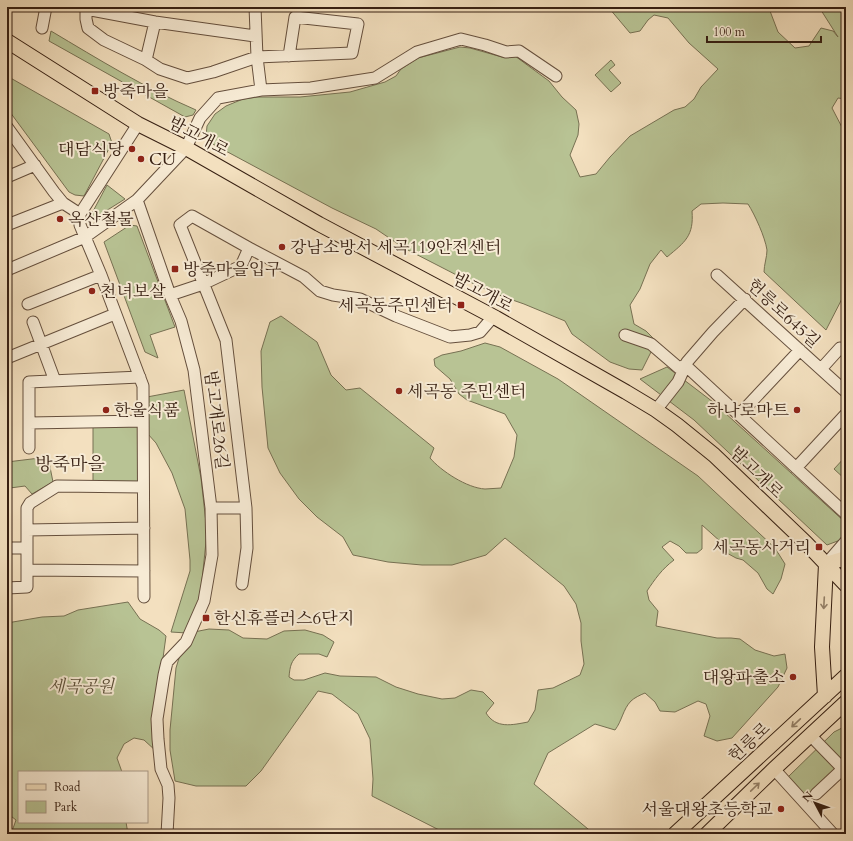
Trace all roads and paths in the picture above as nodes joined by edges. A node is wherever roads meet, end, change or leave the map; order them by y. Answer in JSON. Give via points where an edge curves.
{"nodes":[{"id":1,"x":46,"y":7,"type":"edge"},
{"id":2,"x":255,"y":7,"type":"edge"},
{"id":3,"x":85,"y":8,"type":"edge"},
{"id":4,"x":155,"y":22,"type":"junction"},
{"id":5,"x":42,"y":28,"type":"dead end"},
{"id":6,"x":256,"y":36,"type":"junction"},
{"id":7,"x":7,"y":41,"type":"edge"},
{"id":8,"x":289,"y":56,"type":"junction"},
{"id":9,"x":257,"y":57,"type":"junction"},
{"id":10,"x":146,"y":60,"type":"junction"},
{"id":11,"x":556,"y":76,"type":"dead end"},
{"id":12,"x":261,"y":90,"type":"junction"},
{"id":13,"x":138,"y":124,"type":"junction"},
{"id":14,"x":7,"y":127,"type":"edge"},
{"id":15,"x":186,"y":148,"type":"junction"},
{"id":16,"x":36,"y":165,"type":"junction"},
{"id":17,"x":7,"y":177,"type":"edge"},
{"id":18,"x":137,"y":200,"type":"junction"},
{"id":19,"x":63,"y":203,"type":"junction"},
{"id":20,"x":80,"y":214,"type":"junction"},
{"id":21,"x":7,"y":225,"type":"edge"},
{"id":22,"x":86,"y":237,"type":"junction"},
{"id":23,"x":249,"y":248,"type":"junction"},
{"id":24,"x":7,"y":270,"type":"edge"},
{"id":25,"x":101,"y":275,"type":"junction"},
{"id":26,"x":717,"y":275,"type":"dead end"},
{"id":27,"x":203,"y":284,"type":"junction"},
{"id":28,"x":170,"y":295,"type":"junction"},
{"id":29,"x":745,"y":299,"type":"junction"},
{"id":30,"x":28,"y":304,"type":"dead end"},
{"id":31,"x":115,"y":314,"type":"junction"},
{"id":32,"x":493,"y":317,"type":"junction"},
{"id":33,"x":33,"y":322,"type":"dead end"},
{"id":34,"x":625,"y":335,"type":"dead end"},
{"id":35,"x":41,"y":344,"type":"junction"},
{"id":36,"x":840,"y":348,"type":"dead end"},
{"id":37,"x":800,"y":350,"type":"junction"},
{"id":38,"x":7,"y":358,"type":"edge"},
{"id":39,"x":685,"y":365,"type":"junction"},
{"id":40,"x":821,"y":369,"type":"junction"},
{"id":41,"x":140,"y":377,"type":"junction"},
{"id":42,"x":55,"y":381,"type":"junction"},
{"id":43,"x":846,"y":392,"type":"edge"},
{"id":44,"x":656,"y":410,"type":"junction"},
{"id":45,"x":846,"y":414,"type":"edge"},
{"id":46,"x":739,"y":415,"type":"junction"},
{"id":47,"x":143,"y":421,"type":"junction"},
{"id":48,"x":29,"y":423,"type":"junction"},
{"id":49,"x":29,"y":448,"type":"dead end"},
{"id":50,"x":796,"y":468,"type":"junction"},
{"id":51,"x":143,"y":487,"type":"junction"},
{"id":52,"x":211,"y":508,"type":"junction"},
{"id":53,"x":246,"y":508,"type":"junction"},
{"id":54,"x":846,"y":514,"type":"edge"},
{"id":55,"x":144,"y":528,"type":"junction"},
{"id":56,"x":27,"y":530,"type":"junction"},
{"id":57,"x":846,"y":541,"type":"edge"},
{"id":58,"x":7,"y":548,"type":"edge"},
{"id":59,"x":27,"y":548,"type":"junction"},
{"id":60,"x":846,"y":558,"type":"edge"},
{"id":61,"x":826,"y":564,"type":"junction"},
{"id":62,"x":28,"y":570,"type":"junction"},
{"id":63,"x":144,"y":571,"type":"junction"},
{"id":64,"x":242,"y":584,"type":"dead end"},
{"id":65,"x":846,"y":585,"type":"edge"},
{"id":66,"x":7,"y":588,"type":"edge"},
{"id":67,"x":144,"y":597,"type":"dead end"},
{"id":68,"x":846,"y":676,"type":"edge"},
{"id":69,"x":825,"y":696,"type":"junction"},
{"id":70,"x":846,"y":702,"type":"edge"},
{"id":71,"x":839,"y":715,"type":"edge"},
{"id":72,"x":810,"y":735,"type":"junction"},
{"id":73,"x":774,"y":769,"type":"junction"},
{"id":74,"x":845,"y":769,"type":"edge"},
{"id":75,"x":816,"y":794,"type":"dead end"},
{"id":76,"x":167,"y":834,"type":"edge"},
{"id":77,"x":675,"y":834,"type":"edge"},
{"id":78,"x":707,"y":834,"type":"edge"},
{"id":79,"x":834,"y":834,"type":"edge"}],
"edges":[{"from":1,"to":5,"type":"street"},
{"from":2,"to":6,"type":"street"},
{"from":3,"to":4,"type":"street"},
{"from":3,"to":10,"type":"street","via":[[88,28],[104,40]]},
{"from":4,"to":6,"type":"street"},
{"from":4,"to":10,"type":"street"},
{"from":6,"to":9,"type":"street"},
{"from":7,"to":13,"type":"main road","name":"밤고개로"},
{"from":8,"to":8,"type":"street","via":[[352,53],[358,24],[295,17]]},
{"from":8,"to":9,"type":"street"},
{"from":9,"to":10,"type":"street","via":[[187,78],[160,69]]},
{"from":9,"to":12,"type":"street"},
{"from":11,"to":12,"type":"street","via":[[519,51],[506,52],[461,39],[417,52],[375,78],[311,88]]},
{"from":12,"to":15,"type":"street","via":[[218,98],[200,118]]},
{"from":13,"to":15,"type":"main road","name":"밤고개로"},
{"from":13,"to":20,"type":"street"},
{"from":14,"to":16,"type":"street"},
{"from":15,"to":18,"type":"street"},
{"from":15,"to":32,"type":"main road","name":"밤고개로","via":[[319,224]]},
{"from":16,"to":17,"type":"street"},
{"from":16,"to":19,"type":"street"},
{"from":18,"to":22,"type":"street"},
{"from":18,"to":28,"type":"street","name":"밤고개로26길"},
{"from":19,"to":20,"type":"street"},
{"from":19,"to":21,"type":"street"},
{"from":20,"to":22,"type":"street","via":[[80,225]]},
{"from":22,"to":24,"type":"street"},
{"from":22,"to":25,"type":"street"},
{"from":23,"to":27,"type":"street","via":[[240,266]]},
{"from":23,"to":27,"type":"street","name":"밤고개로26길","via":[[192,216],[180,225]]},
{"from":23,"to":32,"type":"street","via":[[304,277],[320,291],[360,299],[450,337],[480,332]]},
{"from":25,"to":30,"type":"street"},
{"from":25,"to":31,"type":"street"},
{"from":26,"to":29,"type":"street","name":"헌릉로645길"},
{"from":27,"to":28,"type":"street"},
{"from":27,"to":53,"type":"street","name":"밤고개로26길","via":[[226,340]]},
{"from":28,"to":52,"type":"street","name":"밤고개로26길","via":[[181,321],[194,370]]},
{"from":29,"to":37,"type":"street","name":"헌릉로645길"},
{"from":29,"to":39,"type":"street"},
{"from":31,"to":35,"type":"street"},
{"from":31,"to":41,"type":"street"},
{"from":32,"to":44,"type":"main road","name":"밤고개로"},
{"from":33,"to":35,"type":"street"},
{"from":34,"to":39,"type":"street","via":[[651,344],[679,368]]},
{"from":35,"to":38,"type":"street"},
{"from":35,"to":42,"type":"street"},
{"from":36,"to":40,"type":"street"},
{"from":37,"to":40,"type":"street","name":"헌릉로645길"},
{"from":37,"to":46,"type":"street"},
{"from":39,"to":44,"type":"street","via":[[678,382]]},
{"from":39,"to":46,"type":"street"},
{"from":40,"to":43,"type":"street","name":"헌릉로645길"},
{"from":41,"to":42,"type":"street"},
{"from":41,"to":47,"type":"street","via":[[144,395]]},
{"from":42,"to":48,"type":"street","via":[[29,382]]},
{"from":44,"to":61,"type":"main road","name":"밤고개로","via":[[714,455]]},
{"from":45,"to":50,"type":"street"},
{"from":46,"to":50,"type":"street"},
{"from":47,"to":48,"type":"street"},
{"from":47,"to":51,"type":"street"},
{"from":48,"to":49,"type":"street"},
{"from":50,"to":54,"type":"street"},
{"from":51,"to":55,"type":"street"},
{"from":51,"to":56,"type":"street","via":[[57,486],[30,503],[27,508]]},
{"from":52,"to":53,"type":"street"},
{"from":52,"to":76,"type":"street","name":"밤고개로26길","via":[[212,555],[204,601],[186,642],[167,662],[157,719],[161,769],[168,785]]},
{"from":53,"to":64,"type":"street","name":"밤고개로26길","via":[[247,548]]},
{"from":55,"to":56,"type":"street"},
{"from":55,"to":63,"type":"street"},
{"from":56,"to":59,"type":"street"},
{"from":57,"to":61,"type":"street"},
{"from":58,"to":59,"type":"street"},
{"from":59,"to":62,"type":"street"},
{"from":60,"to":61,"type":"main road"},
{"from":61,"to":65,"type":"main road","name":"밤고개로"},
{"from":61,"to":69,"type":"main road","one_way":true,"via":[[822,647]]},
{"from":62,"to":63,"type":"street"},
{"from":62,"to":66,"type":"street","via":[[28,587]]},
{"from":63,"to":67,"type":"street"},
{"from":68,"to":69,"type":"main road","name":"헌릉로"},
{"from":69,"to":77,"type":"main road","name":"헌릉로","one_way":true},
{"from":70,"to":71,"type":"main road"},
{"from":71,"to":72,"type":"main road"},
{"from":72,"to":73,"type":"main road"},
{"from":72,"to":74,"type":"street"},
{"from":78,"to":73,"type":"main road","one_way":true},
{"from":73,"to":79,"type":"street"},
{"from":74,"to":75,"type":"street"}]}
